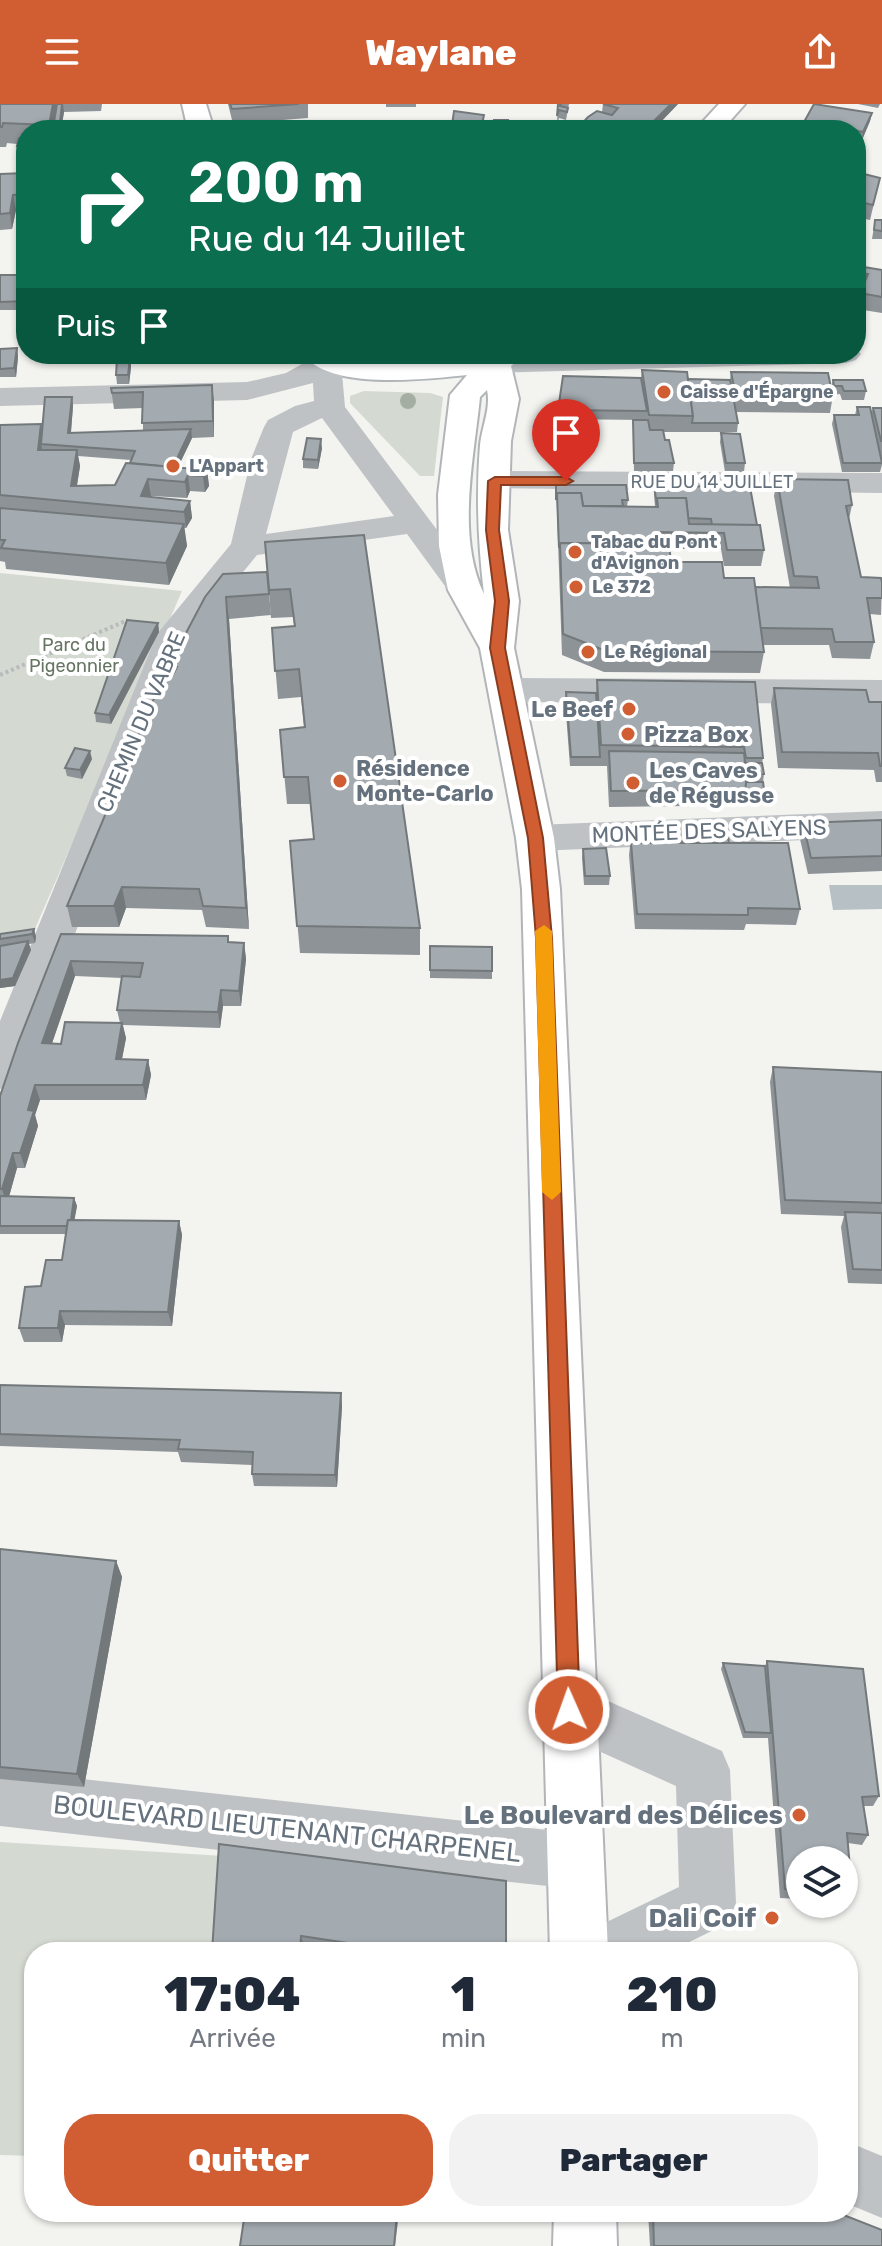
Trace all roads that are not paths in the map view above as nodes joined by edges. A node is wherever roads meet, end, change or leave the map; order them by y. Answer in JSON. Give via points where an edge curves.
{"nodes":[{"id":1,"x":733,"y":104,"type":"edge"},
{"id":2,"x":718,"y":120,"type":"edge"},
{"id":3,"x":315,"y":364,"type":"edge"},
{"id":4,"x":323,"y":364,"type":"edge"},
{"id":5,"x":341,"y":364,"type":"edge"},
{"id":6,"x":430,"y":364,"type":"edge"},
{"id":7,"x":493,"y":364,"type":"edge"},
{"id":8,"x":500,"y":364,"type":"edge"},
{"id":9,"x":0,"y":397,"type":"edge"},
{"id":10,"x":330,"y":408,"type":"junction"},
{"id":11,"x":495,"y":481,"type":"junction"},
{"id":12,"x":882,"y":483,"type":"edge"},
{"id":13,"x":418,"y":523,"type":"junction"},
{"id":14,"x":247,"y":546,"type":"junction"},
{"id":15,"x":465,"y":590,"type":"junction"},
{"id":16,"x":497,"y":648,"type":"junction"},
{"id":17,"x":507,"y":690,"type":"junction"},
{"id":18,"x":882,"y":692,"type":"edge"},
{"id":19,"x":882,"y":824,"type":"edge"},
{"id":20,"x":535,"y":838,"type":"junction"},
{"id":21,"x":0,"y":1073,"type":"edge"},
{"id":22,"x":569,"y":1710,"type":"junction"},
{"id":23,"x":0,"y":1798,"type":"edge"},
{"id":24,"x":575,"y":1861,"type":"junction"},
{"id":25,"x":579,"y":1942,"type":"edge"},
{"id":26,"x":627,"y":1942,"type":"edge"},
{"id":27,"x":858,"y":2177,"type":"edge"},
{"id":28,"x":882,"y":2187,"type":"edge"},
{"id":29,"x":585,"y":2222,"type":"edge"},
{"id":30,"x":585,"y":2246,"type":"edge"}],
"edges":[{"from":1,"to":2,"type":"main road"},
{"from":3,"to":9,"type":"street","via":[[296,380],[247,391]]},
{"from":4,"to":10,"type":"street"},
{"from":5,"to":6,"type":"main road","via":[[381,369]]},
{"from":7,"to":15,"type":"main road","via":[[465,395],[459,441],[455,546]]},
{"from":8,"to":11,"type":"main road","via":[[504,399]]},
{"from":10,"to":13,"type":"street"},
{"from":10,"to":14,"type":"street","via":[[306,412],[279,427]]},
{"from":11,"to":12,"type":"street","name":"RUE DU 14 JUILLET"},
{"from":11,"to":16,"type":"main road","via":[[492,530],[502,601]]},
{"from":13,"to":14,"type":"street"},
{"from":13,"to":15,"type":"street"},
{"from":14,"to":21,"type":"street","name":"CHEMIN DU VABRE","via":[[174,634]]},
{"from":15,"to":16,"type":"main road"},
{"from":16,"to":17,"type":"main road"},
{"from":17,"to":18,"type":"street"},
{"from":17,"to":20,"type":"main road"},
{"from":19,"to":20,"type":"street","name":"MONTÉE DES SALYENS"},
{"from":20,"to":22,"type":"main road","via":[[544,938]]},
{"from":22,"to":24,"type":"main road"},
{"from":22,"to":26,"type":"street","via":[[703,1770],[708,1903]]},
{"from":23,"to":24,"type":"street","name":"BOULEVARD LIEUTENANT CHARPENEL"},
{"from":24,"to":25,"type":"main road"},
{"from":27,"to":28,"type":"street"},
{"from":29,"to":30,"type":"main road"}]}
